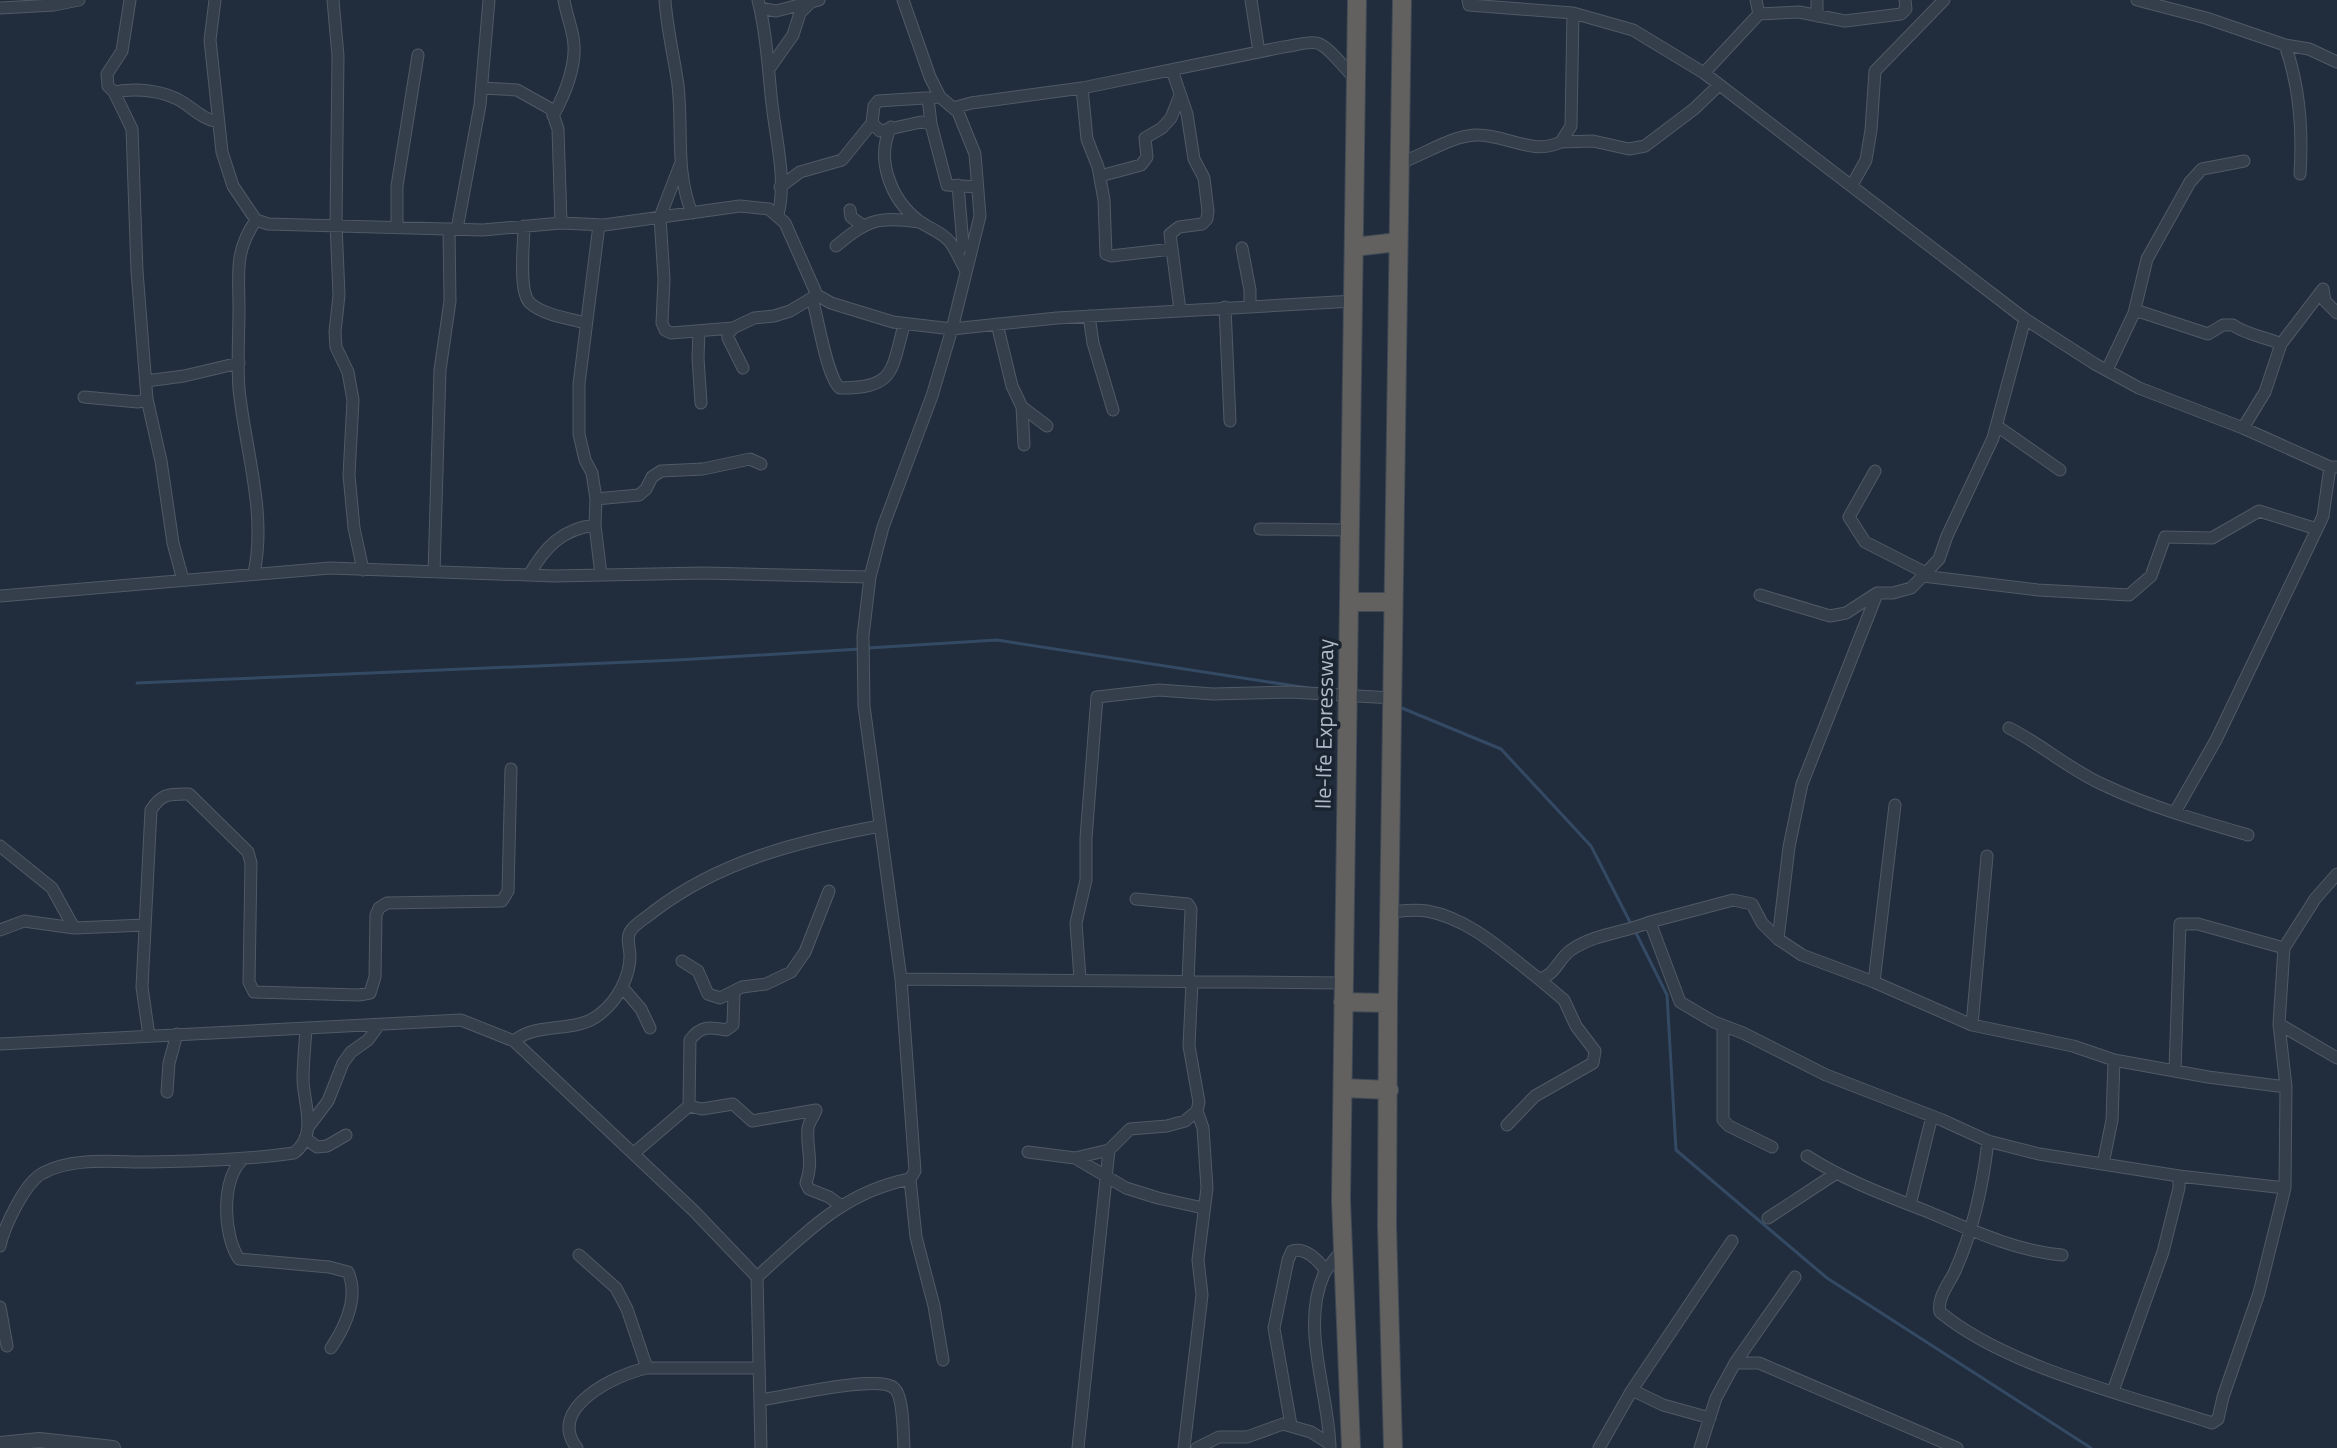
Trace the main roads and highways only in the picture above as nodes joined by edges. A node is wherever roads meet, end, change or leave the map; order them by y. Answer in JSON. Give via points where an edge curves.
{"nodes":[{"id":1,"x":1357,"y":0,"type":"edge"},
{"id":2,"x":1402,"y":0,"type":"edge"},
{"id":3,"x":1398,"y":242,"type":"junction"},
{"id":4,"x":1354,"y":247,"type":"junction"},
{"id":5,"x":1349,"y":602,"type":"junction"},
{"id":6,"x":1393,"y":602,"type":"junction"},
{"id":7,"x":1343,"y":1002,"type":"junction"},
{"id":8,"x":1388,"y":1003,"type":"junction"},
{"id":9,"x":1343,"y":1088,"type":"junction"},
{"id":10,"x":1389,"y":1090,"type":"junction"},
{"id":11,"x":1351,"y":1448,"type":"edge"},
{"id":12,"x":1393,"y":1448,"type":"edge"}],
"edges":[{"from":1,"to":4,"type":"highway","name":"Ile-Ife Expressway"},
{"from":2,"to":3,"type":"highway"},
{"from":3,"to":4,"type":"highway"},
{"from":3,"to":6,"type":"highway"},
{"from":4,"to":5,"type":"highway","name":"Ile-Ife Expressway"},
{"from":5,"to":6,"type":"highway"},
{"from":5,"to":7,"type":"highway","name":"Ile-Ife Expressway"},
{"from":6,"to":8,"type":"highway"},
{"from":7,"to":8,"type":"highway"},
{"from":7,"to":9,"type":"highway","name":"Ile-Ife Expressway"},
{"from":8,"to":10,"type":"highway"},
{"from":9,"to":10,"type":"highway"},
{"from":9,"to":11,"type":"highway","name":"Ile-Ife Expressway","via":[[1341,1200]]},
{"from":10,"to":12,"type":"highway"}]}
